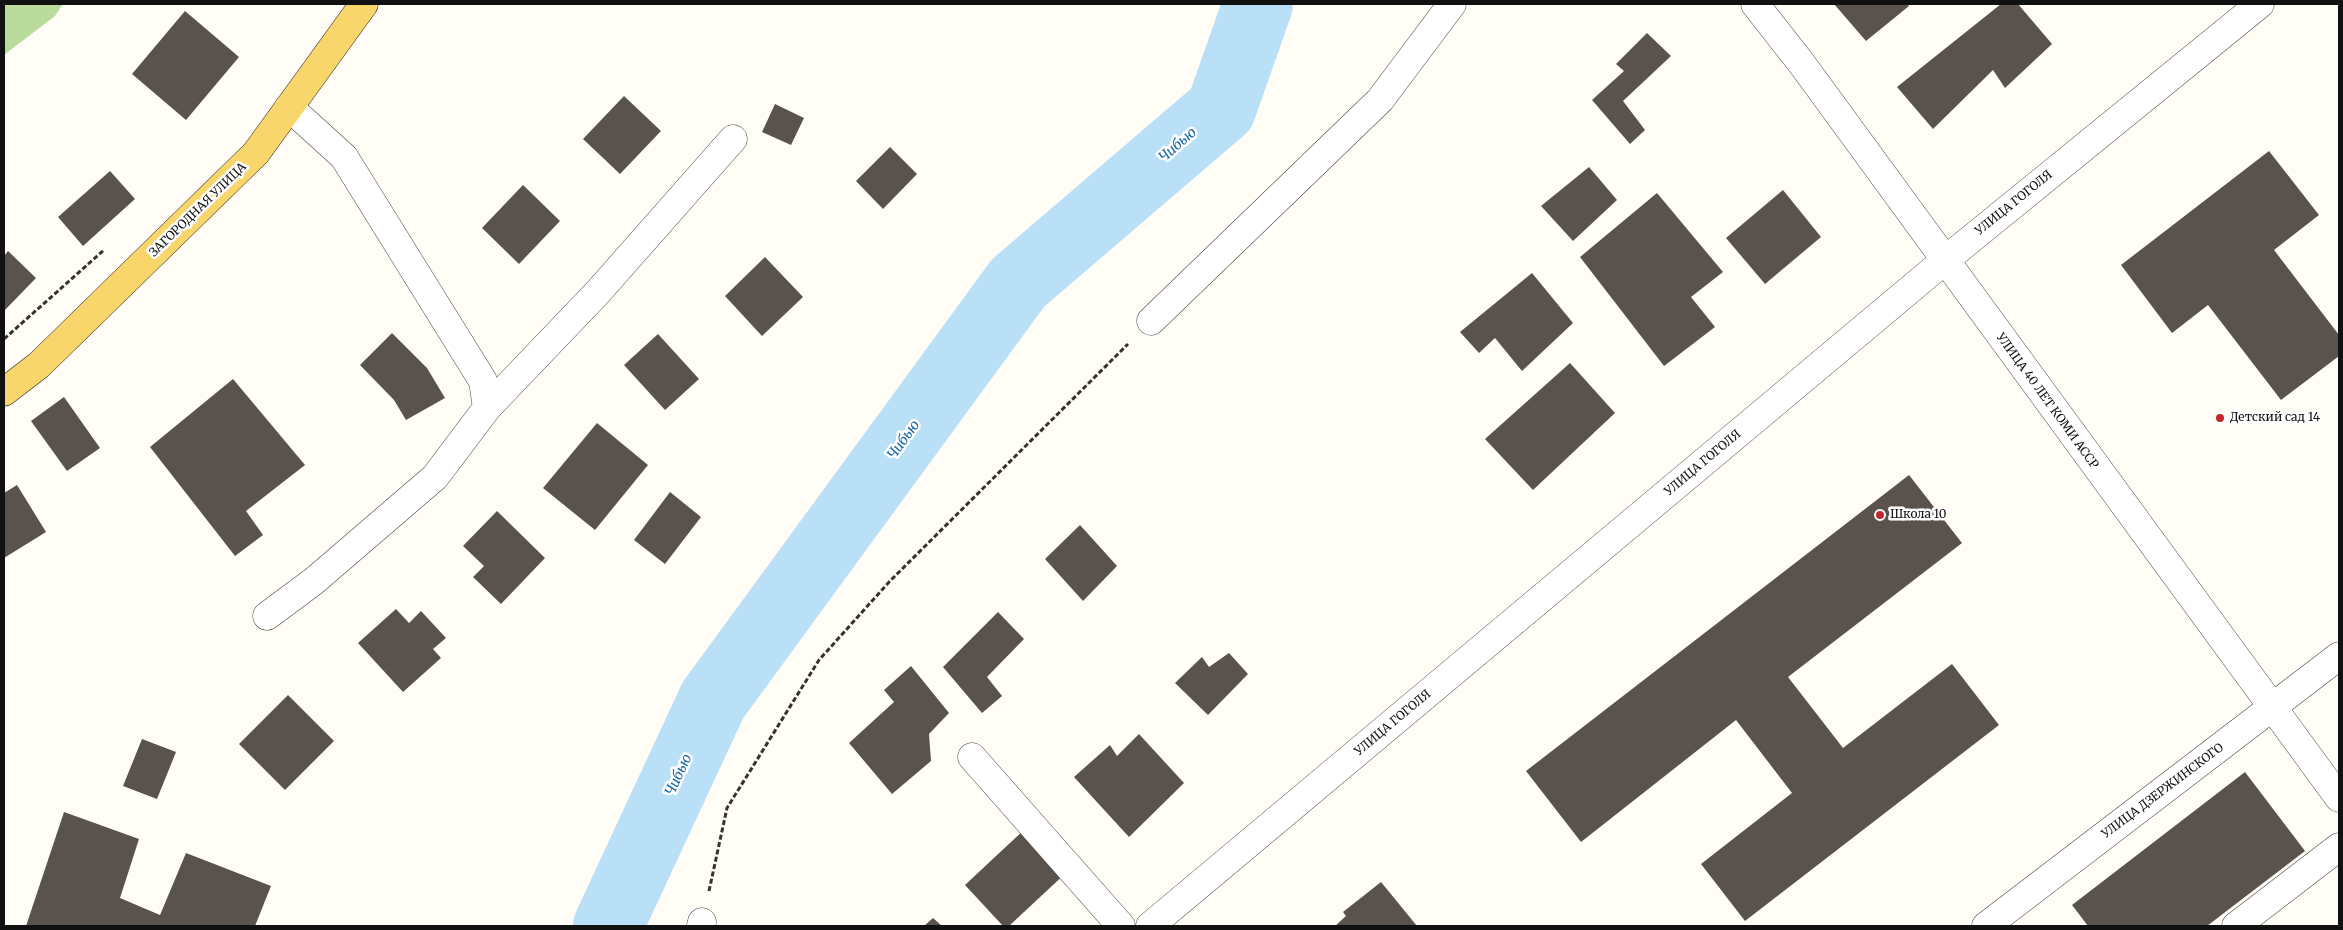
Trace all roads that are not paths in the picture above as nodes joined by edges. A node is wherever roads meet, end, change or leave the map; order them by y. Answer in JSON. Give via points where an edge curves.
{"nodes":[{"id":1,"x":364,"y":4,"type":"edge"},
{"id":2,"x":1452,"y":4,"type":"edge"},
{"id":3,"x":1755,"y":4,"type":"edge"},
{"id":4,"x":2260,"y":4,"type":"edge"},
{"id":5,"x":290,"y":107,"type":"junction"},
{"id":6,"x":733,"y":139,"type":"dead end"},
{"id":7,"x":1944,"y":261,"type":"junction"},
{"id":8,"x":1151,"y":321,"type":"road end"},
{"id":9,"x":4,"y":392,"type":"edge"},
{"id":10,"x":487,"y":408,"type":"junction"},
{"id":11,"x":267,"y":616,"type":"dead end"},
{"id":12,"x":2339,"y":656,"type":"edge"},
{"id":13,"x":2272,"y":707,"type":"junction"},
{"id":14,"x":972,"y":757,"type":"dead end"},
{"id":15,"x":2339,"y":798,"type":"edge"},
{"id":16,"x":2339,"y":847,"type":"edge"},
{"id":17,"x":1121,"y":926,"type":"edge"},
{"id":18,"x":1150,"y":926,"type":"edge"},
{"id":19,"x":1986,"y":926,"type":"edge"},
{"id":20,"x":2236,"y":926,"type":"edge"}],
"edges":[{"from":1,"to":5,"type":"main road","name":"ЗАГОРОДНАЯ УЛИЦА"},
{"from":2,"to":8,"type":"street","via":[[1380,100]]},
{"from":3,"to":7,"type":"street","name":"УЛИЦА 40 ЛЕТ КОМИ АССР"},
{"from":4,"to":7,"type":"street","name":"УЛИЦА ГОГОЛЯ"},
{"from":5,"to":9,"type":"main road","name":"ЗАГОРОДНАЯ УЛИЦА","via":[[256,153],[39,365]]},
{"from":5,"to":10,"type":"street","via":[[344,157],[483,381]]},
{"from":6,"to":10,"type":"street","via":[[598,292]]},
{"from":7,"to":13,"type":"street","name":"УЛИЦА 40 ЛЕТ КОМИ АССР"},
{"from":7,"to":18,"type":"street","name":"УЛИЦА ГОГОЛЯ"},
{"from":10,"to":11,"type":"street","via":[[435,477],[314,581]]},
{"from":12,"to":13,"type":"street","name":"УЛИЦА ДЗЕРЖИНСКОГО"},
{"from":13,"to":15,"type":"street","name":"УЛИЦА 40 ЛЕТ КОМИ АССР"},
{"from":13,"to":19,"type":"street","name":"УЛИЦА ДЗЕРЖИНСКОГО"},
{"from":14,"to":17,"type":"street"},
{"from":16,"to":20,"type":"street"}]}
